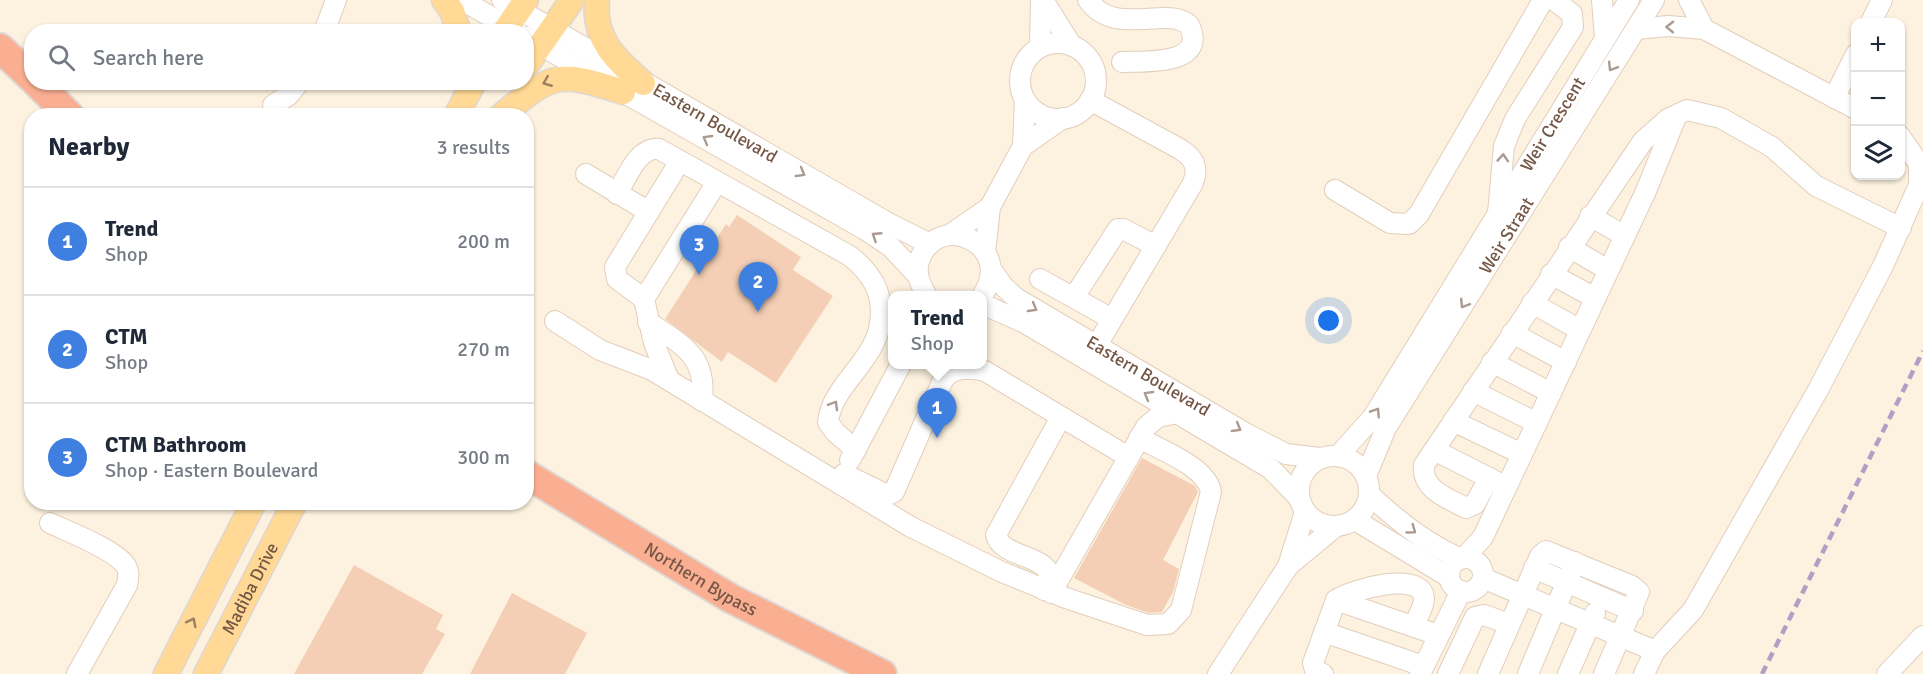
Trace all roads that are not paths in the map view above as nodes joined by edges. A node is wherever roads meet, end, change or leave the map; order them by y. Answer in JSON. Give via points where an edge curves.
{"nodes":[{"id":1,"x":336,"y":0,"type":"edge"},
{"id":2,"x":444,"y":0,"type":"edge"},
{"id":3,"x":462,"y":0,"type":"edge"},
{"id":4,"x":572,"y":0,"type":"edge"},
{"id":5,"x":597,"y":0,"type":"edge"},
{"id":6,"x":1042,"y":0,"type":"edge"},
{"id":7,"x":1089,"y":0,"type":"edge"},
{"id":8,"x":1542,"y":0,"type":"edge"},
{"id":9,"x":1554,"y":0,"type":"edge"},
{"id":10,"x":1602,"y":0,"type":"edge"},
{"id":11,"x":1630,"y":0,"type":"edge"},
{"id":12,"x":1689,"y":0,"type":"edge"},
{"id":13,"x":1882,"y":0,"type":"edge"},
{"id":14,"x":1651,"y":5,"type":"edge"},
{"id":15,"x":1873,"y":18,"type":"edge"},
{"id":16,"x":521,"y":23,"type":"edge"},
{"id":17,"x":327,"y":24,"type":"edge"},
{"id":18,"x":456,"y":24,"type":"edge"},
{"id":19,"x":1636,"y":29,"type":"junction"},
{"id":20,"x":1704,"y":29,"type":"junction"},
{"id":21,"x":534,"y":30,"type":"edge"},
{"id":22,"x":1605,"y":38,"type":"junction"},
{"id":23,"x":1072,"y":46,"type":"junction"},
{"id":24,"x":1040,"y":47,"type":"junction"},
{"id":25,"x":0,"y":48,"type":"edge"},
{"id":26,"x":1122,"y":62,"type":"dead end"},
{"id":27,"x":1851,"y":64,"type":"edge"},
{"id":28,"x":24,"y":70,"type":"edge"},
{"id":29,"x":633,"y":87,"type":"junction"},
{"id":30,"x":534,"y":89,"type":"edge"},
{"id":31,"x":44,"y":90,"type":"edge"},
{"id":32,"x":293,"y":90,"type":"edge"},
{"id":33,"x":513,"y":90,"type":"edge"},
{"id":34,"x":532,"y":90,"type":"edge"},
{"id":35,"x":1834,"y":98,"type":"junction"},
{"id":36,"x":1025,"y":100,"type":"junction"},
{"id":37,"x":1090,"y":100,"type":"junction"},
{"id":38,"x":273,"y":105,"type":"dead end"},
{"id":39,"x":1851,"y":106,"type":"edge"},
{"id":40,"x":62,"y":108,"type":"edge"},
{"id":41,"x":503,"y":108,"type":"edge"},
{"id":42,"x":509,"y":108,"type":"edge"},
{"id":43,"x":1676,"y":117,"type":"junction"},
{"id":44,"x":1063,"y":118,"type":"junction"},
{"id":45,"x":1905,"y":142,"type":"edge"},
{"id":46,"x":1023,"y":146,"type":"junction"},
{"id":47,"x":680,"y":161,"type":"junction"},
{"id":48,"x":586,"y":174,"type":"dead end"},
{"id":49,"x":717,"y":182,"type":"junction"},
{"id":50,"x":1335,"y":190,"type":"dead end"},
{"id":51,"x":617,"y":194,"type":"junction"},
{"id":52,"x":990,"y":207,"type":"junction"},
{"id":53,"x":649,"y":212,"type":"junction"},
{"id":54,"x":1498,"y":216,"type":"junction"},
{"id":55,"x":1590,"y":216,"type":"junction"},
{"id":56,"x":1900,"y":228,"type":"junction"},
{"id":57,"x":951,"y":234,"type":"junction"},
{"id":58,"x":1625,"y":236,"type":"junction"},
{"id":59,"x":930,"y":244,"type":"junction"},
{"id":60,"x":1155,"y":246,"type":"junction"},
{"id":61,"x":1569,"y":247,"type":"junction"},
{"id":62,"x":988,"y":260,"type":"junction"},
{"id":63,"x":1608,"y":270,"type":"junction"},
{"id":64,"x":1551,"y":274,"type":"junction"},
{"id":65,"x":918,"y":276,"type":"junction"},
{"id":66,"x":1040,"y":279,"type":"dead end"},
{"id":67,"x":925,"y":291,"type":"edge"},
{"id":68,"x":984,"y":291,"type":"edge"},
{"id":69,"x":1074,"y":297,"type":"junction"},
{"id":70,"x":1595,"y":298,"type":"junction"},
{"id":71,"x":644,"y":299,"type":"junction"},
{"id":72,"x":1532,"y":303,"type":"junction"},
{"id":73,"x":987,"y":306,"type":"edge"},
{"id":74,"x":1112,"y":319,"type":"junction"},
{"id":75,"x":555,"y":321,"type":"dead end"},
{"id":76,"x":648,"y":322,"type":"junction"},
{"id":77,"x":1580,"y":330,"type":"junction"},
{"id":78,"x":1512,"y":333,"type":"junction"},
{"id":79,"x":1097,"y":345,"type":"junction"},
{"id":80,"x":1492,"y":362,"type":"junction"},
{"id":81,"x":1566,"y":362,"type":"junction"},
{"id":82,"x":898,"y":369,"type":"edge"},
{"id":83,"x":669,"y":380,"type":"junction"},
{"id":84,"x":1473,"y":391,"type":"junction"},
{"id":85,"x":1551,"y":393,"type":"junction"},
{"id":86,"x":702,"y":401,"type":"junction"},
{"id":87,"x":1177,"y":413,"type":"junction"},
{"id":88,"x":1061,"y":417,"type":"junction"},
{"id":89,"x":1453,"y":421,"type":"junction"},
{"id":90,"x":1537,"y":423,"type":"junction"},
{"id":91,"x":1139,"y":438,"type":"junction"},
{"id":92,"x":856,"y":450,"type":"junction"},
{"id":93,"x":1434,"y":450,"type":"junction"},
{"id":94,"x":1120,"y":452,"type":"dead end"},
{"id":95,"x":1522,"y":454,"type":"junction"},
{"id":96,"x":1329,"y":457,"type":"junction"},
{"id":97,"x":534,"y":479,"type":"edge"},
{"id":98,"x":841,"y":479,"type":"junction"},
{"id":99,"x":1498,"y":483,"type":"junction"},
{"id":100,"x":1368,"y":485,"type":"junction"},
{"id":101,"x":1302,"y":505,"type":"junction"},
{"id":102,"x":250,"y":510,"type":"edge"},
{"id":103,"x":291,"y":510,"type":"edge"},
{"id":104,"x":1355,"y":520,"type":"junction"},
{"id":105,"x":50,"y":523,"type":"dead end"},
{"id":106,"x":1335,"y":527,"type":"junction"},
{"id":107,"x":1575,"y":562,"type":"junction"},
{"id":108,"x":1472,"y":564,"type":"junction"},
{"id":109,"x":1288,"y":566,"type":"junction"},
{"id":110,"x":1534,"y":568,"type":"junction"},
{"id":111,"x":1609,"y":577,"type":"junction"},
{"id":112,"x":1567,"y":583,"type":"junction"},
{"id":113,"x":1455,"y":584,"type":"junction"},
{"id":114,"x":1047,"y":591,"type":"junction"},
{"id":115,"x":1523,"y":593,"type":"junction"},
{"id":116,"x":1600,"y":598,"type":"junction"},
{"id":117,"x":1336,"y":600,"type":"junction"},
{"id":118,"x":1557,"y":608,"type":"junction"},
{"id":119,"x":1633,"y":611,"type":"junction"},
{"id":120,"x":1590,"y":623,"type":"junction"},
{"id":121,"x":1509,"y":624,"type":"junction"},
{"id":122,"x":1414,"y":626,"type":"junction"},
{"id":123,"x":1324,"y":632,"type":"junction"},
{"id":124,"x":1438,"y":635,"type":"junction"},
{"id":125,"x":1923,"y":636,"type":"edge"},
{"id":126,"x":1621,"y":638,"type":"junction"},
{"id":127,"x":1655,"y":651,"type":"junction"},
{"id":128,"x":1422,"y":670,"type":"edge"},
{"id":129,"x":77,"y":674,"type":"edge"},
{"id":130,"x":166,"y":674,"type":"edge"},
{"id":131,"x":206,"y":674,"type":"edge"},
{"id":132,"x":882,"y":674,"type":"edge"},
{"id":133,"x":1218,"y":674,"type":"edge"},
{"id":134,"x":1323,"y":674,"type":"edge"},
{"id":135,"x":1448,"y":674,"type":"edge"},
{"id":136,"x":1488,"y":674,"type":"edge"},
{"id":137,"x":1528,"y":674,"type":"edge"},
{"id":138,"x":1568,"y":674,"type":"edge"},
{"id":139,"x":1604,"y":674,"type":"edge"},
{"id":140,"x":1644,"y":674,"type":"edge"},
{"id":141,"x":1887,"y":674,"type":"edge"}],
"edges":[{"from":1,"to":17,"type":"street"},
{"from":2,"to":18,"type":"main road"},
{"from":3,"to":16,"type":"street","name":"Eastern Boulevard"},
{"from":4,"to":16,"type":"main road"},
{"from":5,"to":29,"type":"main road","via":[[602,39]]},
{"from":6,"to":23,"type":"street"},
{"from":6,"to":24,"type":"street"},
{"from":7,"to":26,"type":"street","via":[[1095,9],[1113,18],[1178,20],[1189,26],[1192,40],[1188,51],[1179,58]]},
{"from":8,"to":50,"type":"street","via":[[1419,214],[1409,224],[1390,223]]},
{"from":54,"to":9,"type":"street","one_way":true,"via":[[1504,146],[1515,119],[1573,27],[1572,14]]},
{"from":10,"to":22,"type":"street"},
{"from":11,"to":14,"type":"street"},
{"from":11,"to":22,"type":"street","name":"Weir Crescent"},
{"from":12,"to":20,"type":"street"},
{"from":13,"to":15,"type":"street"},
{"from":14,"to":19,"type":"street","name":"Weir Straat"},
{"from":20,"to":19,"type":"street","one_way":true},
{"from":19,"to":100,"type":"street","name":"Weir Straat","one_way":true,"via":[[1386,428]]},
{"from":20,"to":35,"type":"street"},
{"from":21,"to":29,"type":"street","name":"Eastern Boulevard"},
{"from":22,"to":54,"type":"street","name":"Weir Crescent"},
{"from":23,"to":24,"type":"street","via":[[1052,43]]},
{"from":23,"to":37,"type":"street","via":[[1087,56],[1093,67],[1096,79]]},
{"from":24,"to":36,"type":"street","via":[[1030,54],[1020,76]]},
{"from":25,"to":28,"type":"highway"},
{"from":27,"to":35,"type":"street"},
{"from":29,"to":30,"type":"main road","one_way":true,"via":[[555,78]]},
{"from":29,"to":59,"type":"street","name":"Eastern Boulevard","one_way":true},
{"from":65,"to":29,"type":"street","name":"Eastern Boulevard","one_way":true,"via":[[891,248],[864,229]]},
{"from":31,"to":40,"type":"highway"},
{"from":32,"to":38,"type":"street"},
{"from":33,"to":41,"type":"main road"},
{"from":34,"to":42,"type":"main road","one_way":true},
{"from":35,"to":39,"type":"street"},
{"from":36,"to":44,"type":"street","via":[[1043,116]]},
{"from":36,"to":46,"type":"street"},
{"from":37,"to":44,"type":"street","via":[[1079,112]]},
{"from":37,"to":60,"type":"street","via":[[1180,149],[1195,164],[1194,180]]},
{"from":43,"to":55,"type":"street","via":[[1643,141]]},
{"from":43,"to":56,"type":"street","via":[[1681,111],[1695,110],[1743,128],[1772,147],[1816,186]]},
{"from":43,"to":58,"type":"street"},
{"from":44,"to":46,"type":"street"},
{"from":45,"to":56,"type":"street","via":[[1920,172],[1919,185]]},
{"from":46,"to":52,"type":"street"},
{"from":47,"to":49,"type":"street"},
{"from":47,"to":51,"type":"street","via":[[658,149],[647,150]]},
{"from":47,"to":53,"type":"street"},
{"from":48,"to":51,"type":"street"},
{"from":49,"to":71,"type":"street"},
{"from":92,"to":49,"type":"street","one_way":true,"via":[[831,428],[829,413],[872,349],[879,330],[876,286],[850,256]]},
{"from":51,"to":53,"type":"street"},
{"from":52,"to":57,"type":"street"},
{"from":52,"to":62,"type":"street"},
{"from":53,"to":71,"type":"street","via":[[614,272],[621,283]]},
{"from":96,"to":54,"type":"street","name":"Weir Crescent","one_way":true,"via":[[1373,417]]},
{"from":55,"to":58,"type":"street"},
{"from":55,"to":61,"type":"street"},
{"from":56,"to":127,"type":"street","via":[[1818,390],[1693,610]]},
{"from":57,"to":59,"type":"street"},
{"from":57,"to":62,"type":"street","name":"Eastern Boulevard","via":[[973,240]]},
{"from":58,"to":63,"type":"street"},
{"from":59,"to":65,"type":"street","via":[[918,264]]},
{"from":60,"to":69,"type":"street","via":[[1118,229]]},
{"from":60,"to":74,"type":"street"},
{"from":61,"to":63,"type":"street"},
{"from":61,"to":64,"type":"street"},
{"from":62,"to":68,"type":"street","via":[[990,279]]},
{"from":62,"to":79,"type":"street","name":"Eastern Boulevard","one_way":true,"via":[[1003,286],[1016,298]]},
{"from":63,"to":70,"type":"street"},
{"from":64,"to":70,"type":"street"},
{"from":64,"to":72,"type":"street"},
{"from":65,"to":67,"type":"street","name":"Eastern Boulevard"},
{"from":66,"to":69,"type":"street"},
{"from":69,"to":74,"type":"street"},
{"from":70,"to":77,"type":"street"},
{"from":71,"to":76,"type":"street"},
{"from":72,"to":77,"type":"street"},
{"from":72,"to":78,"type":"street"},
{"from":87,"to":73,"type":"street","name":"Eastern Boulevard","one_way":true,"via":[[1023,322]]},
{"from":74,"to":79,"type":"street"},
{"from":75,"to":83,"type":"street","via":[[600,350],[633,361]]},
{"from":76,"to":83,"type":"street"},
{"from":76,"to":86,"type":"street","via":[[694,358],[704,378]]},
{"from":77,"to":81,"type":"street"},
{"from":78,"to":80,"type":"street"},
{"from":78,"to":81,"type":"street"},
{"from":79,"to":96,"type":"street","name":"Eastern Boulevard","one_way":true,"via":[[1277,450],[1296,457]]},
{"from":80,"to":84,"type":"street"},
{"from":80,"to":85,"type":"street"},
{"from":81,"to":85,"type":"street"},
{"from":82,"to":92,"type":"street"},
{"from":83,"to":86,"type":"street"},
{"from":84,"to":89,"type":"street"},
{"from":84,"to":90,"type":"street"},
{"from":85,"to":90,"type":"street"},
{"from":86,"to":98,"type":"street"},
{"from":87,"to":91,"type":"street","via":[[1158,417]]},
{"from":87,"to":101,"type":"street","name":"Eastern Boulevard","via":[[1272,469]]},
{"from":88,"to":94,"type":"street"},
{"from":88,"to":98,"type":"street","via":[[985,371],[961,369],[943,380],[894,492],[887,495]]},
{"from":88,"to":114,"type":"street","via":[[996,535],[1002,545],[1046,568],[1050,576]]},
{"from":89,"to":93,"type":"street"},
{"from":89,"to":95,"type":"street"},
{"from":90,"to":95,"type":"street"},
{"from":91,"to":114,"type":"street"},
{"from":91,"to":114,"type":"street","via":[[1200,472],[1210,486],[1207,513],[1181,610],[1168,624],[1147,625]]},
{"from":92,"to":98,"type":"street"},
{"from":93,"to":99,"type":"street"},
{"from":93,"to":99,"type":"street","via":[[1424,465],[1428,483],[1466,508]]},
{"from":95,"to":99,"type":"street"},
{"from":96,"to":100,"type":"street","via":[[1349,459]]},
{"from":96,"to":101,"type":"street","via":[[1312,463],[1300,479]]},
{"from":97,"to":132,"type":"highway","name":"Northern Bypass","via":[[730,598]]},
{"from":98,"to":114,"type":"street","via":[[911,527]]},
{"from":99,"to":108,"type":"street"},
{"from":100,"to":104,"type":"street","via":[[1362,513]]},
{"from":100,"to":108,"type":"street","one_way":true,"via":[[1406,526]]},
{"from":101,"to":106,"type":"street","via":[[1314,520]]},
{"from":101,"to":109,"type":"street"},
{"from":130,"to":102,"type":"main road","name":"Madiba Drive","one_way":true},
{"from":103,"to":131,"type":"main road","name":"Madiba Drive"},
{"from":104,"to":106,"type":"street"},
{"from":104,"to":113,"type":"street"},
{"from":105,"to":129,"type":"street","via":[[106,551],[126,564],[129,573],[127,585]]},
{"from":106,"to":109,"type":"street"},
{"from":107,"to":110,"type":"street","via":[[1546,551]]},
{"from":107,"to":111,"type":"street"},
{"from":107,"to":112,"type":"street"},
{"from":108,"to":113,"type":"street","via":[[1451,566]]},
{"from":108,"to":113,"type":"street","via":[[1475,590]]},
{"from":108,"to":115,"type":"street"},
{"from":109,"to":133,"type":"street"},
{"from":110,"to":112,"type":"street"},
{"from":110,"to":115,"type":"street"},
{"from":111,"to":116,"type":"street"},
{"from":111,"to":119,"type":"street","via":[[1639,592]]},
{"from":112,"to":116,"type":"street"},
{"from":112,"to":118,"type":"street"},
{"from":113,"to":124,"type":"street"},
{"from":115,"to":118,"type":"street"},
{"from":115,"to":121,"type":"street"},
{"from":116,"to":119,"type":"street"},
{"from":116,"to":120,"type":"street"},
{"from":117,"to":122,"type":"street"},
{"from":117,"to":122,"type":"street","via":[[1375,585],[1417,588],[1424,597]]},
{"from":117,"to":123,"type":"street"},
{"from":118,"to":120,"type":"street"},
{"from":118,"to":137,"type":"street"},
{"from":119,"to":126,"type":"street"},
{"from":120,"to":126,"type":"street"},
{"from":120,"to":138,"type":"street"},
{"from":121,"to":135,"type":"street","via":[[1484,615],[1475,617]]},
{"from":121,"to":136,"type":"street"},
{"from":122,"to":124,"type":"street"},
{"from":123,"to":128,"type":"street"},
{"from":123,"to":134,"type":"street","via":[[1313,663],[1315,670]]},
{"from":124,"to":128,"type":"street"},
{"from":125,"to":141,"type":"street"},
{"from":126,"to":127,"type":"street"},
{"from":126,"to":139,"type":"street"},
{"from":127,"to":140,"type":"street"}]}
